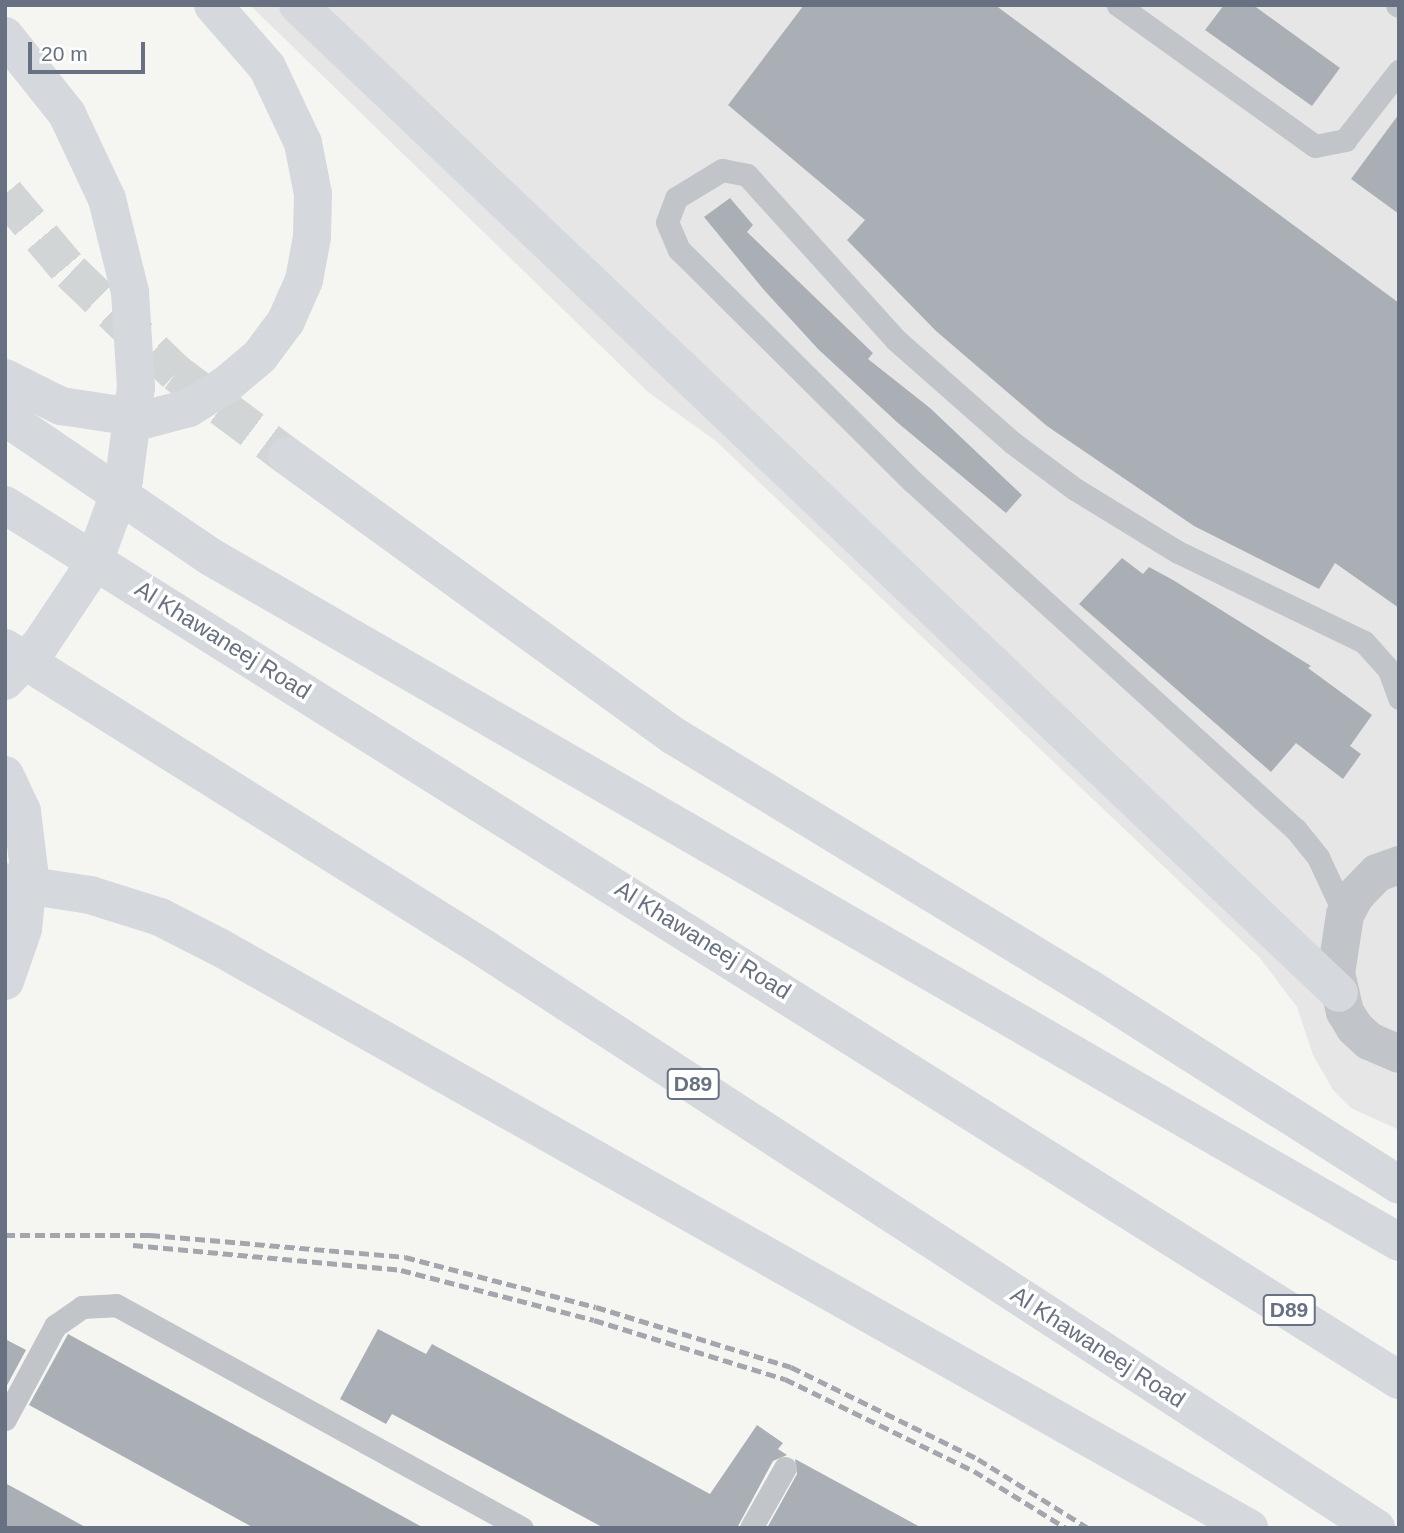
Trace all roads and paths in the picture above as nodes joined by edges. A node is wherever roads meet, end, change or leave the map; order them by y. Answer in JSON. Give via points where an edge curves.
{"nodes":[{"id":1,"x":213,"y":5,"type":"edge"},
{"id":2,"x":298,"y":5,"type":"edge"},
{"id":3,"x":1118,"y":5,"type":"edge"},
{"id":4,"x":5,"y":36,"type":"edge"},
{"id":5,"x":1399,"y":71,"type":"edge"},
{"id":6,"x":5,"y":378,"type":"edge"},
{"id":7,"x":5,"y":417,"type":"edge"},
{"id":8,"x":286,"y":456,"type":"tunnel mouth"},
{"id":9,"x":5,"y":505,"type":"edge"},
{"id":10,"x":5,"y":648,"type":"edge"},
{"id":11,"x":5,"y":681,"type":"edge"},
{"id":12,"x":1399,"y":698,"type":"edge"},
{"id":13,"x":5,"y":775,"type":"edge"},
{"id":14,"x":1399,"y":865,"type":"edge"},
{"id":15,"x":5,"y":882,"type":"edge"},
{"id":16,"x":1345,"y":915,"type":"junction"},
{"id":17,"x":5,"y":981,"type":"edge"},
{"id":18,"x":1339,"y":993,"type":"junction"},
{"id":19,"x":1399,"y":1054,"type":"edge"},
{"id":20,"x":1399,"y":1185,"type":"edge"},
{"id":21,"x":1399,"y":1242,"type":"edge"},
{"id":22,"x":1399,"y":1380,"type":"edge"},
{"id":23,"x":5,"y":1419,"type":"edge"},
{"id":24,"x":785,"y":1468,"type":"dead end"},
{"id":25,"x":522,"y":1528,"type":"edge"},
{"id":26,"x":751,"y":1528,"type":"edge"},
{"id":27,"x":1249,"y":1528,"type":"edge"},
{"id":28,"x":1376,"y":1528,"type":"edge"}],
"edges":[{"from":1,"to":6,"type":"main road","via":[[268,67],[303,143],[313,194],[312,237],[304,280],[286,321],[260,356],[227,384],[189,408],[147,419],[61,407]]},
{"from":2,"to":18,"type":"main road"},
{"from":3,"to":5,"type":"lane","via":[[1314,146],[1345,140]]},
{"from":4,"to":11,"type":"main road","via":[[67,114],[107,199],[130,292],[136,387],[124,480],[92,567],[40,645]]},
{"from":7,"to":21,"type":"main road","via":[[211,557]]},
{"from":8,"to":20,"type":"main road","via":[[674,736],[1089,988]]},
{"from":9,"to":22,"type":"main road","name":"Al Khawaneej Road","number":"D89"},
{"from":10,"to":28,"type":"main road","name":"Al Khawaneej Road","number":"D89","via":[[485,949]]},
{"from":12,"to":16,"type":"lane","via":[[1389,670],[1364,642],[1178,552],[1075,489],[1013,443],[896,340],[747,174],[722,170],[676,198],[667,222],[679,250],[912,481],[1269,804],[1318,857]]},
{"from":13,"to":17,"type":"main road","via":[[22,811],[29,870],[23,929]]},
{"from":14,"to":16,"type":"street","via":[[1365,883]]},
{"from":15,"to":27,"type":"main road","via":[[90,895],[160,917],[535,1122]]},
{"from":16,"to":18,"type":"street","via":[[1338,954]]},
{"from":18,"to":19,"type":"street","via":[[1355,1028],[1369,1041]]},
{"from":23,"to":25,"type":"lane","via":[[55,1326],[82,1307],[116,1305]]},
{"from":24,"to":26,"type":"lane"}]}
